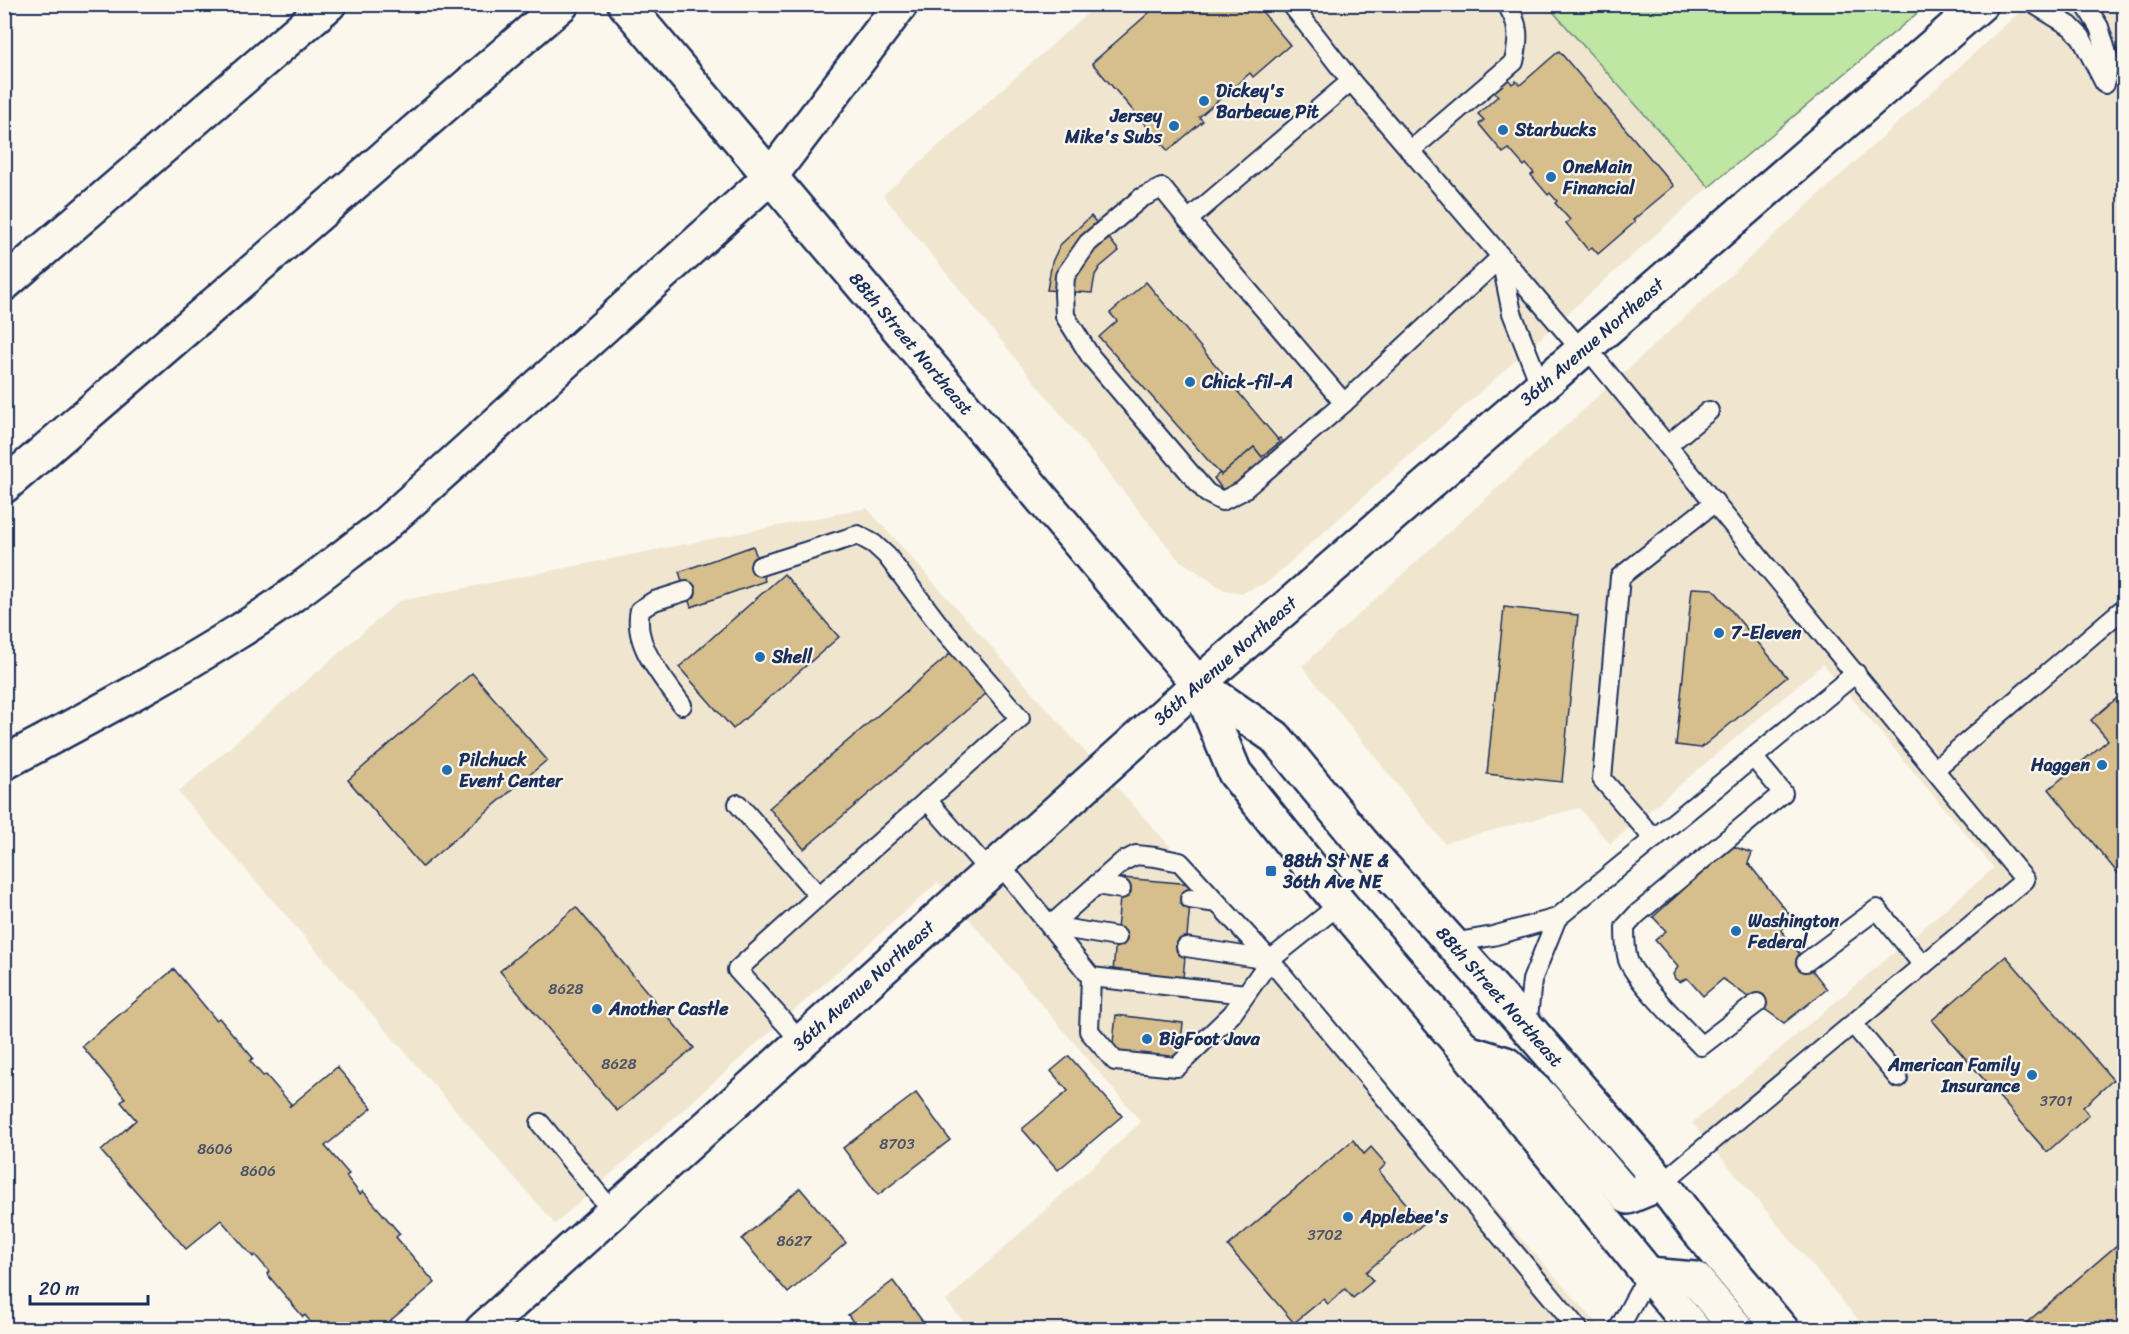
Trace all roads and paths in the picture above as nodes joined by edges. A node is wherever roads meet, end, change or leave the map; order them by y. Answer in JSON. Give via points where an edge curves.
{"nodes":[{"id":1,"x":329,"y":4,"type":"edge"},
{"id":2,"x":562,"y":4,"type":"edge"},
{"id":3,"x":625,"y":4,"type":"edge"},
{"id":4,"x":901,"y":4,"type":"edge"},
{"id":5,"x":1291,"y":4,"type":"edge"},
{"id":6,"x":1506,"y":4,"type":"edge"},
{"id":7,"x":1981,"y":4,"type":"edge"},
{"id":8,"x":2034,"y":4,"type":"edge"},
{"id":9,"x":2085,"y":4,"type":"edge"},
{"id":10,"x":1351,"y":81,"type":"junction"},
{"id":11,"x":1410,"y":151,"type":"junction"},
{"id":12,"x":770,"y":177,"type":"junction"},
{"id":13,"x":1188,"y":220,"type":"junction"},
{"id":14,"x":1501,"y":257,"type":"junction"},
{"id":15,"x":4,"y":284,"type":"edge"},
{"id":16,"x":1584,"y":349,"type":"junction"},
{"id":17,"x":1541,"y":387,"type":"junction"},
{"id":18,"x":1344,"y":403,"type":"junction"},
{"id":19,"x":1709,"y":411,"type":"dead end"},
{"id":20,"x":1668,"y":446,"type":"junction"},
{"id":21,"x":4,"y":486,"type":"edge"},
{"id":22,"x":1715,"y":502,"type":"junction"},
{"id":23,"x":760,"y":566,"type":"dead end"},
{"id":24,"x":686,"y":591,"type":"dead end"},
{"id":25,"x":2124,"y":609,"type":"edge"},
{"id":26,"x":1856,"y":673,"type":"junction"},
{"id":27,"x":1198,"y":684,"type":"junction"},
{"id":28,"x":682,"y":705,"type":"dead end"},
{"id":29,"x":1753,"y":757,"type":"junction"},
{"id":30,"x":4,"y":763,"type":"edge"},
{"id":31,"x":1935,"y":769,"type":"junction"},
{"id":32,"x":927,"y":800,"type":"junction"},
{"id":33,"x":738,"y":804,"type":"dead end"},
{"id":34,"x":1653,"y":839,"type":"junction"},
{"id":35,"x":994,"y":867,"type":"junction"},
{"id":36,"x":1096,"y":885,"type":"junction"},
{"id":37,"x":1121,"y":889,"type":"dead end"},
{"id":38,"x":819,"y":896,"type":"junction"},
{"id":39,"x":1190,"y":899,"type":"dead end"},
{"id":40,"x":1217,"y":903,"type":"junction"},
{"id":41,"x":1340,"y":904,"type":"junction"},
{"id":42,"x":1557,"y":918,"type":"junction"},
{"id":43,"x":1050,"y":926,"type":"junction"},
{"id":44,"x":1117,"y":937,"type":"dead end"},
{"id":45,"x":1452,"y":943,"type":"junction"},
{"id":46,"x":1186,"y":947,"type":"dead end"},
{"id":47,"x":1270,"y":960,"type":"junction"},
{"id":48,"x":1806,"y":962,"type":"dead end"},
{"id":49,"x":1923,"y":965,"type":"junction"},
{"id":50,"x":1091,"y":977,"type":"junction"},
{"id":51,"x":1246,"y":994,"type":"junction"},
{"id":52,"x":1757,"y":1002,"type":"dead end"},
{"id":53,"x":1853,"y":1024,"type":"junction"},
{"id":54,"x":1527,"y":1027,"type":"junction"},
{"id":55,"x":801,"y":1041,"type":"junction"},
{"id":56,"x":1467,"y":1052,"type":"junction"},
{"id":57,"x":1898,"y":1078,"type":"dead end"},
{"id":58,"x":540,"y":1123,"type":"dead end"},
{"id":59,"x":1662,"y":1183,"type":"junction"},
{"id":60,"x":612,"y":1211,"type":"junction"},
{"id":61,"x":1648,"y":1275,"type":"junction"},
{"id":62,"x":482,"y":1329,"type":"edge"},
{"id":63,"x":1579,"y":1329,"type":"edge"},
{"id":64,"x":1618,"y":1329,"type":"edge"},
{"id":65,"x":1694,"y":1329,"type":"edge"},
{"id":66,"x":1738,"y":1329,"type":"edge"},
{"id":67,"x":1782,"y":1329,"type":"edge"}],
"edges":[{"from":1,"to":15,"type":"main road"},
{"from":2,"to":21,"type":"main road"},
{"from":3,"to":12,"type":"main road","name":"88th Street Northeast"},
{"from":4,"to":12,"type":"main road"},
{"from":5,"to":10,"type":"lane"},
{"from":6,"to":11,"type":"lane","via":[[1515,17],[1514,62]]},
{"from":7,"to":16,"type":"main road","name":"36th Avenue Northeast"},
{"from":8,"to":9,"type":"lane","via":[[2081,37],[2105,84],[2109,60],[2099,27]]},
{"from":10,"to":11,"type":"lane"},
{"from":10,"to":13,"type":"lane"},
{"from":11,"to":14,"type":"lane"},
{"from":12,"to":27,"type":"main road","name":"88th Street Northeast"},
{"from":12,"to":30,"type":"main road","via":[[396,514],[330,566],[238,632]]},
{"from":13,"to":18,"type":"lane"},
{"from":13,"to":18,"type":"lane","via":[[1162,188],[1141,198],[1088,243],[1065,276],[1065,316],[1091,357],[1207,493],[1222,501],[1242,491]]},
{"from":14,"to":16,"type":"lane"},
{"from":14,"to":17,"type":"lane","via":[[1512,313]]},
{"from":14,"to":18,"type":"lane"},
{"from":16,"to":17,"type":"main road","name":"36th Avenue Northeast"},
{"from":16,"to":20,"type":"lane"},
{"from":17,"to":27,"type":"main road","name":"36th Avenue Northeast"},
{"from":19,"to":20,"type":"lane"},
{"from":20,"to":22,"type":"lane"},
{"from":22,"to":26,"type":"lane"},
{"from":22,"to":34,"type":"lane","via":[[1620,577],[1602,779]]},
{"from":23,"to":32,"type":"lane","via":[[858,535],[874,544],[1020,718]]},
{"from":24,"to":28,"type":"lane","via":[[654,601],[640,610],[638,619],[642,645]]},
{"from":25,"to":31,"type":"lane"},
{"from":26,"to":29,"type":"lane"},
{"from":26,"to":31,"type":"lane"},
{"from":27,"to":35,"type":"main road","name":"36th Avenue Northeast"},
{"from":27,"to":41,"type":"main road","name":"88th Street Northeast","via":[[1235,773]]},
{"from":27,"to":45,"type":"main road","name":"88th Street Northeast","via":[[1275,737],[1362,843]]},
{"from":29,"to":34,"type":"lane"},
{"from":29,"to":52,"type":"lane","via":[[1783,793],[1637,914],[1625,927],[1625,939],[1636,975],[1701,1046]]},
{"from":31,"to":49,"type":"lane","via":[[2025,880]]},
{"from":32,"to":35,"type":"lane"},
{"from":32,"to":38,"type":"lane"},
{"from":33,"to":38,"type":"lane"},
{"from":34,"to":42,"type":"lane"},
{"from":35,"to":43,"type":"lane"},
{"from":35,"to":55,"type":"main road","name":"36th Avenue Northeast"},
{"from":36,"to":37,"type":"lane"},
{"from":36,"to":40,"type":"lane","via":[[1136,855],[1155,857],[1180,862]]},
{"from":36,"to":43,"type":"lane"},
{"from":38,"to":55,"type":"lane","via":[[737,970]]},
{"from":39,"to":40,"type":"lane"},
{"from":40,"to":47,"type":"lane"},
{"from":41,"to":47,"type":"lane"},
{"from":41,"to":56,"type":"main road","name":"88th Street Northeast"},
{"from":42,"to":45,"type":"lane"},
{"from":42,"to":54,"type":"lane","via":[[1532,980]]},
{"from":43,"to":44,"type":"lane"},
{"from":43,"to":50,"type":"lane"},
{"from":45,"to":54,"type":"main road","name":"88th Street Northeast"},
{"from":46,"to":47,"type":"lane"},
{"from":47,"to":51,"type":"lane"},
{"from":47,"to":63,"type":"lane"},
{"from":48,"to":49,"type":"lane","via":[[1877,909]]},
{"from":49,"to":53,"type":"lane"},
{"from":50,"to":51,"type":"lane"},
{"from":50,"to":51,"type":"lane","via":[[1089,1031],[1115,1060],[1178,1067],[1232,1014]]},
{"from":53,"to":57,"type":"lane"},
{"from":53,"to":59,"type":"lane"},
{"from":54,"to":59,"type":"main road","name":"88th Street Northeast"},
{"from":55,"to":60,"type":"main road","name":"36th Avenue Northeast"},
{"from":56,"to":59,"type":"main road","via":[[1506,1064],[1543,1098],[1628,1197]]},
{"from":56,"to":61,"type":"main road","name":"88th Street Northeast"},
{"from":58,"to":60,"type":"lane"},
{"from":59,"to":67,"type":"main road","name":"88th Street Northeast"},
{"from":60,"to":62,"type":"main road","name":"36th Avenue Northeast"},
{"from":61,"to":64,"type":"lane"},
{"from":61,"to":65,"type":"main road","name":"88th Street Northeast"},
{"from":61,"to":66,"type":"main road","via":[[1695,1279]]}]}
